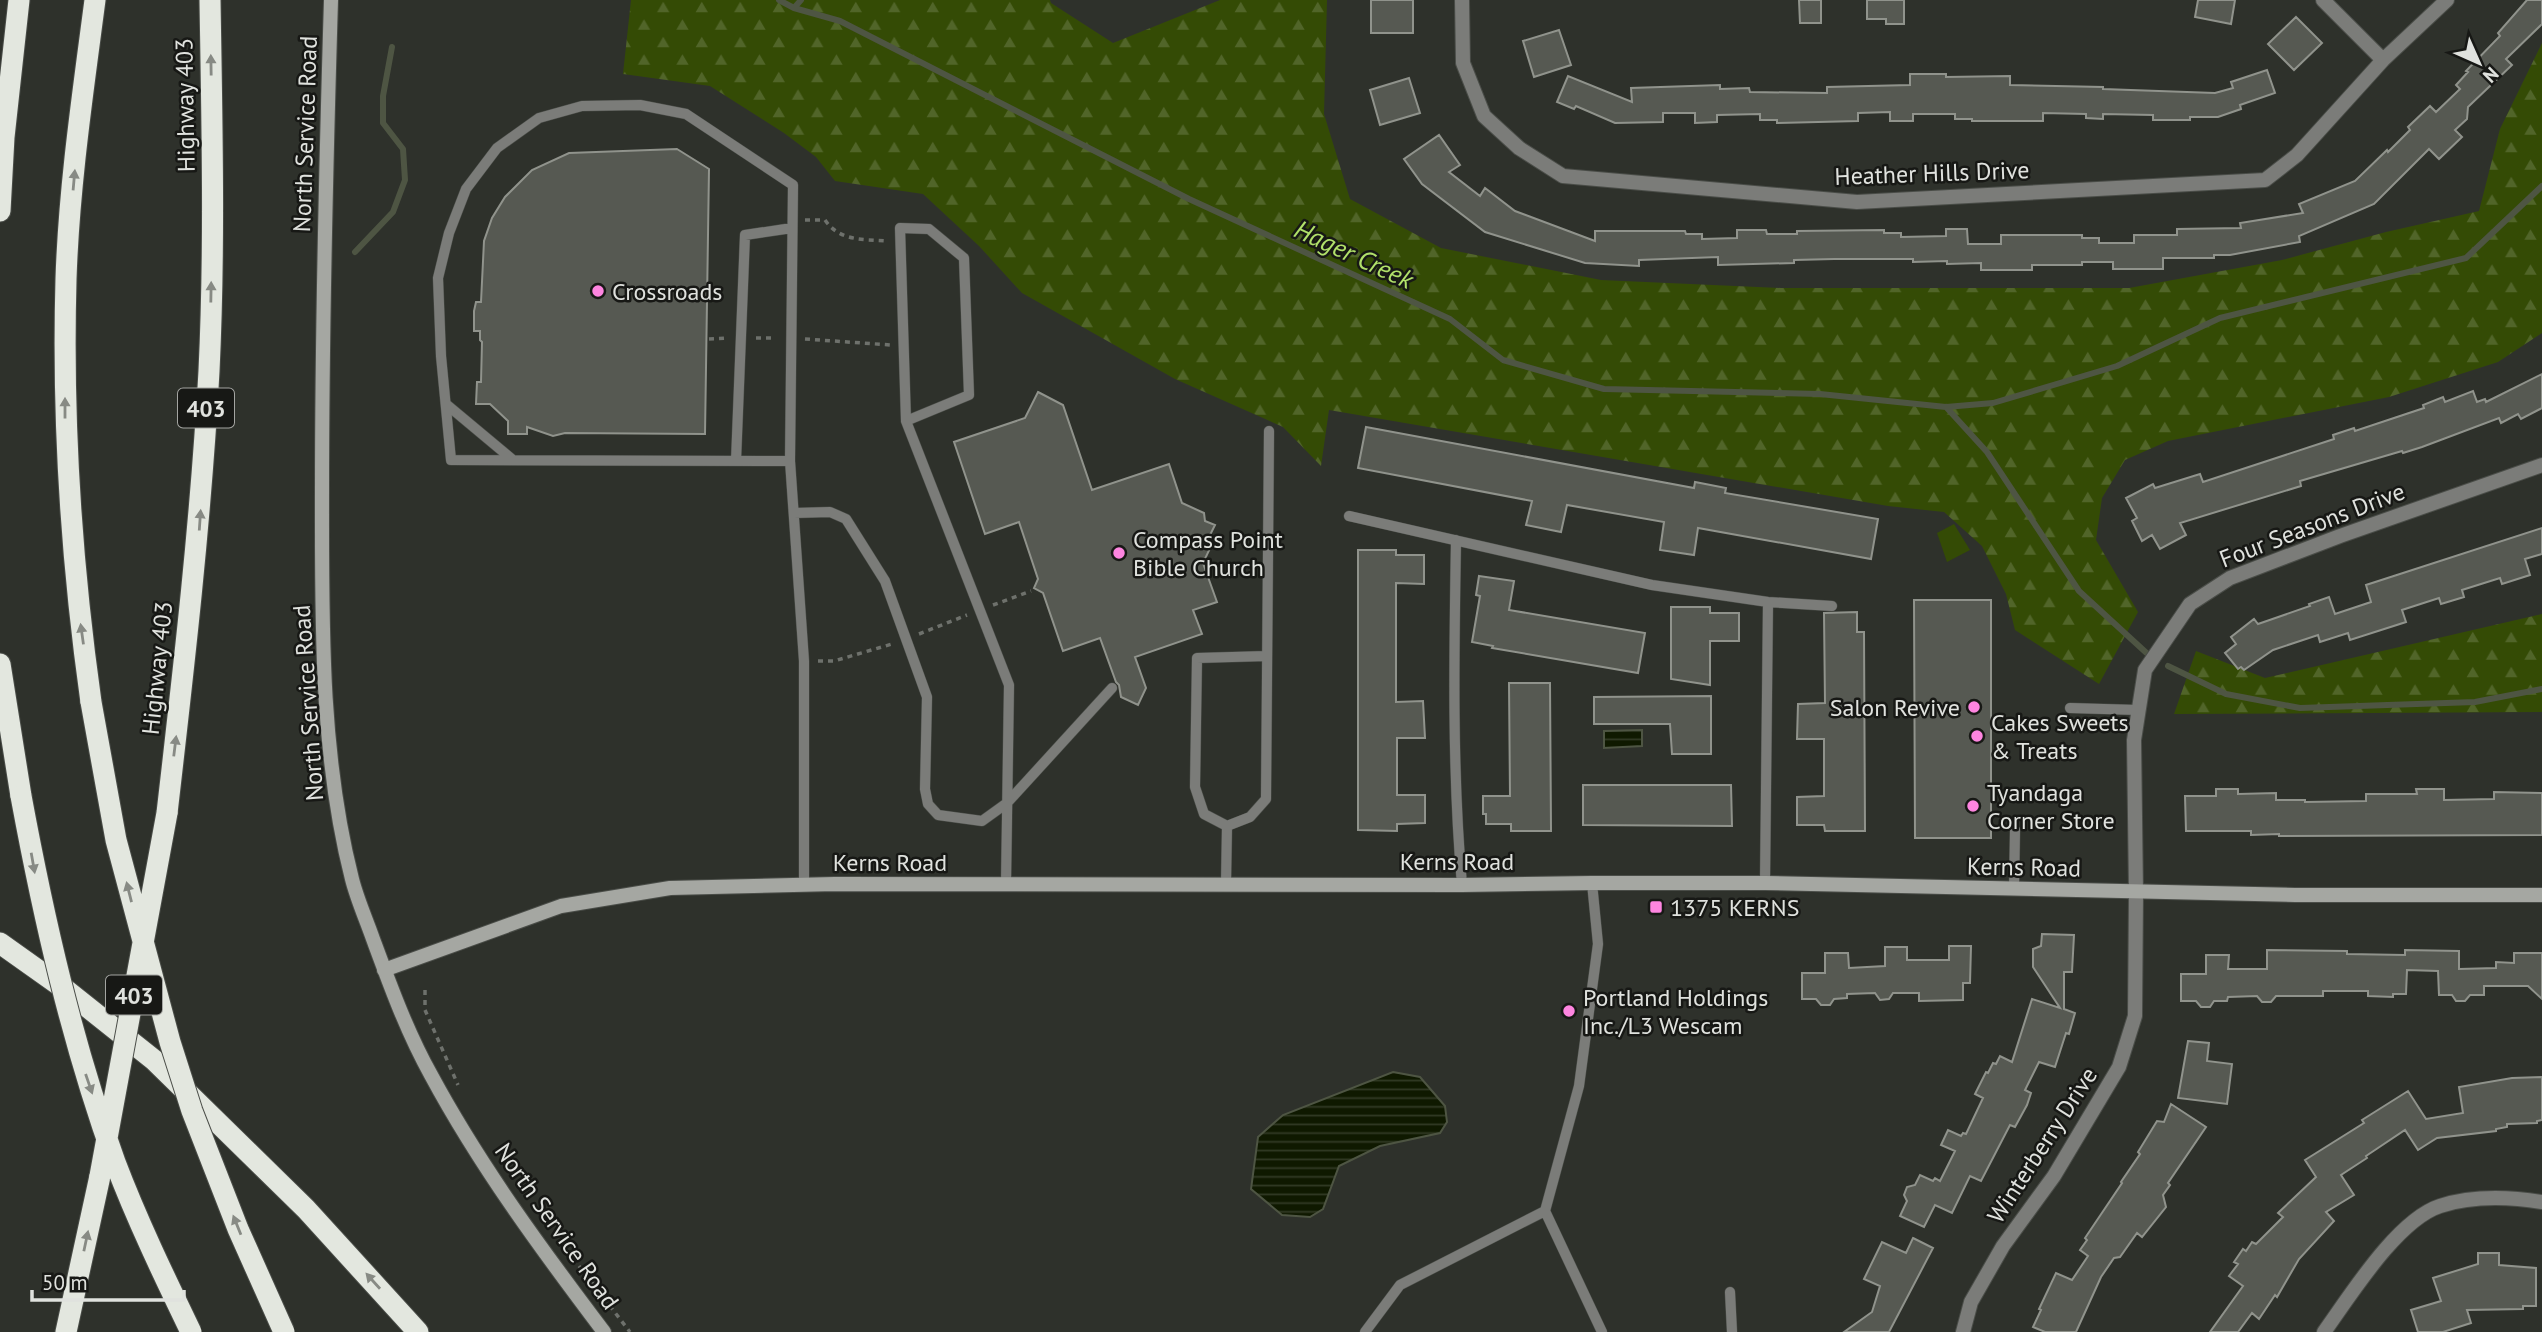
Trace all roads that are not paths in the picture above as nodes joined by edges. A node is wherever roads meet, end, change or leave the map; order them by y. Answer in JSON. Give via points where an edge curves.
{"nodes":[{"id":1,"x":19,"y":0,"type":"edge"},
{"id":2,"x":95,"y":0,"type":"edge"},
{"id":3,"x":210,"y":0,"type":"edge"},
{"id":4,"x":331,"y":0,"type":"edge"},
{"id":5,"x":1462,"y":0,"type":"edge"},
{"id":6,"x":2323,"y":0,"type":"edge"},
{"id":7,"x":2447,"y":0,"type":"edge"},
{"id":8,"x":2383,"y":60,"type":"junction"},
{"id":9,"x":0,"y":211,"type":"edge"},
{"id":10,"x":792,"y":228,"type":"junction"},
{"id":11,"x":446,"y":404,"type":"junction"},
{"id":12,"x":906,"y":421,"type":"junction"},
{"id":13,"x":1269,"y":431,"type":"dead end"},
{"id":14,"x":513,"y":460,"type":"junction"},
{"id":15,"x":736,"y":461,"type":"junction"},
{"id":16,"x":790,"y":461,"type":"junction"},
{"id":17,"x":2542,"y":465,"type":"edge"},
{"id":18,"x":794,"y":513,"type":"junction"},
{"id":19,"x":1349,"y":516,"type":"dead end"},
{"id":20,"x":1456,"y":540,"type":"junction"},
{"id":21,"x":1769,"y":602,"type":"junction"},
{"id":22,"x":1832,"y":606,"type":"dead end"},
{"id":23,"x":1267,"y":656,"type":"junction"},
{"id":24,"x":0,"y":664,"type":"edge"},
{"id":25,"x":1112,"y":688,"type":"dead end"},
{"id":26,"x":2070,"y":708,"type":"dead end"},
{"id":27,"x":2138,"y":710,"type":"junction"},
{"id":28,"x":1007,"y":803,"type":"junction"},
{"id":29,"x":1227,"y":825,"type":"junction"},
{"id":30,"x":2015,"y":830,"type":"dead end"},
{"id":31,"x":1592,"y":883,"type":"junction"},
{"id":32,"x":1765,"y":883,"type":"junction"},
{"id":33,"x":1006,"y":884,"type":"junction"},
{"id":34,"x":1226,"y":884,"type":"junction"},
{"id":35,"x":804,"y":885,"type":"junction"},
{"id":36,"x":1462,"y":885,"type":"junction"},
{"id":37,"x":2014,"y":889,"type":"junction"},
{"id":38,"x":2136,"y":892,"type":"junction"},
{"id":39,"x":2542,"y":895,"type":"edge"},
{"id":40,"x":0,"y":943,"type":"edge"},
{"id":41,"x":384,"y":970,"type":"junction"},
{"id":42,"x":2542,"y":1202,"type":"edge"},
{"id":43,"x":1545,"y":1211,"type":"junction"},
{"id":44,"x":1730,"y":1292,"type":"dead end"},
{"id":45,"x":66,"y":1332,"type":"edge"},
{"id":46,"x":191,"y":1332,"type":"edge"},
{"id":47,"x":285,"y":1332,"type":"edge"},
{"id":48,"x":418,"y":1332,"type":"edge"},
{"id":49,"x":604,"y":1332,"type":"edge"},
{"id":50,"x":1366,"y":1332,"type":"edge"},
{"id":51,"x":1602,"y":1332,"type":"edge"},
{"id":52,"x":1732,"y":1332,"type":"edge"},
{"id":53,"x":1963,"y":1332,"type":"edge"},
{"id":54,"x":2324,"y":1332,"type":"edge"}],
"edges":[{"from":1,"to":9,"type":"highway"},
{"from":47,"to":2,"type":"highway","one_way":true,"bridge":true,"via":[[234,1218],[170,1042],[116,840],[91,702],[71,532],[65,421],[66,277],[79,118]]},
{"from":45,"to":3,"type":"highway","name":"Highway 403","number":"403","one_way":true,"bridge":true,"via":[[100,1176],[167,813],[199,531],[209,369]]},
{"from":4,"to":41,"type":"street","name":"North Service Road","via":[[321,373],[322,622],[336,797],[352,880]]},
{"from":5,"to":8,"type":"street","name":"Heather Hills Drive","via":[[1463,63],[1484,116],[1519,148],[1563,176],[1857,202],[2265,180],[2297,155]]},
{"from":6,"to":8,"type":"street"},
{"from":7,"to":8,"type":"street","name":"Heather Hills Drive"},
{"from":10,"to":11,"type":"lane","via":[[793,185],[686,114],[640,105],[582,106],[539,118],[497,148],[466,189],[449,233],[438,278]]},
{"from":10,"to":15,"type":"lane","via":[[745,235]]},
{"from":10,"to":16,"type":"lane"},
{"from":11,"to":14,"type":"lane"},
{"from":11,"to":14,"type":"lane","via":[[451,460]]},
{"from":12,"to":12,"type":"lane","via":[[900,228],[929,229],[964,258],[969,395]]},
{"from":12,"to":28,"type":"lane","via":[[1009,685]]},
{"from":13,"to":23,"type":"lane"},
{"from":14,"to":15,"type":"lane"},
{"from":15,"to":16,"type":"lane"},
{"from":16,"to":18,"type":"lane"},
{"from":17,"to":27,"type":"street","name":"Four Seasons Drive","via":[[2230,578],[2190,604],[2145,670]]},
{"from":18,"to":28,"type":"lane","via":[[830,512],[846,519],[885,581],[927,697],[928,804],[938,815],[982,821]]},
{"from":18,"to":35,"type":"lane","via":[[804,661]]},
{"from":19,"to":20,"type":"lane"},
{"from":20,"to":21,"type":"lane","via":[[1652,585]]},
{"from":20,"to":36,"type":"lane","via":[[1455,801]]},
{"from":21,"to":22,"type":"lane"},
{"from":21,"to":32,"type":"lane"},
{"from":23,"to":29,"type":"lane","via":[[1266,799],[1250,817]]},
{"from":23,"to":29,"type":"lane","via":[[1197,658],[1195,787],[1204,814]]},
{"from":24,"to":46,"type":"highway","one_way":true,"bridge":true,"via":[[41,908],[83,1065],[116,1163]]},
{"from":25,"to":28,"type":"lane"},
{"from":26,"to":27,"type":"lane"},
{"from":27,"to":38,"type":"street","name":"Four Seasons Drive","via":[[2134,740]]},
{"from":28,"to":33,"type":"lane"},
{"from":29,"to":34,"type":"lane"},
{"from":30,"to":37,"type":"lane"},
{"from":31,"to":32,"type":"street","name":"Kerns Road"},
{"from":31,"to":36,"type":"street","name":"Kerns Road"},
{"from":31,"to":43,"type":"lane","via":[[1598,944],[1579,1086]]},
{"from":32,"to":37,"type":"street","name":"Kerns Road"},
{"from":33,"to":34,"type":"street","name":"Kerns Road"},
{"from":33,"to":35,"type":"street","name":"Kerns Road"},
{"from":34,"to":36,"type":"street","name":"Kerns Road"},
{"from":35,"to":41,"type":"street","name":"Kerns Road","via":[[670,888],[561,906]]},
{"from":37,"to":38,"type":"street","name":"Kerns Road"},
{"from":38,"to":39,"type":"street","name":"Kerns Road"},
{"from":38,"to":53,"type":"street","name":"Winterberry Drive","via":[[2135,1016],[2119,1068],[2062,1164],[2003,1246],[1971,1301]]},
{"from":48,"to":40,"type":"highway","one_way":true,"via":[[306,1209],[153,1060]]},
{"from":41,"to":49,"type":"street","name":"North Service Road","via":[[430,1075],[475,1151]]},
{"from":42,"to":54,"type":"street","via":[[2482,1199],[2438,1206],[2405,1227]]},
{"from":43,"to":50,"type":"lane","via":[[1400,1285]]},
{"from":43,"to":51,"type":"lane"},
{"from":44,"to":52,"type":"lane"}]}
